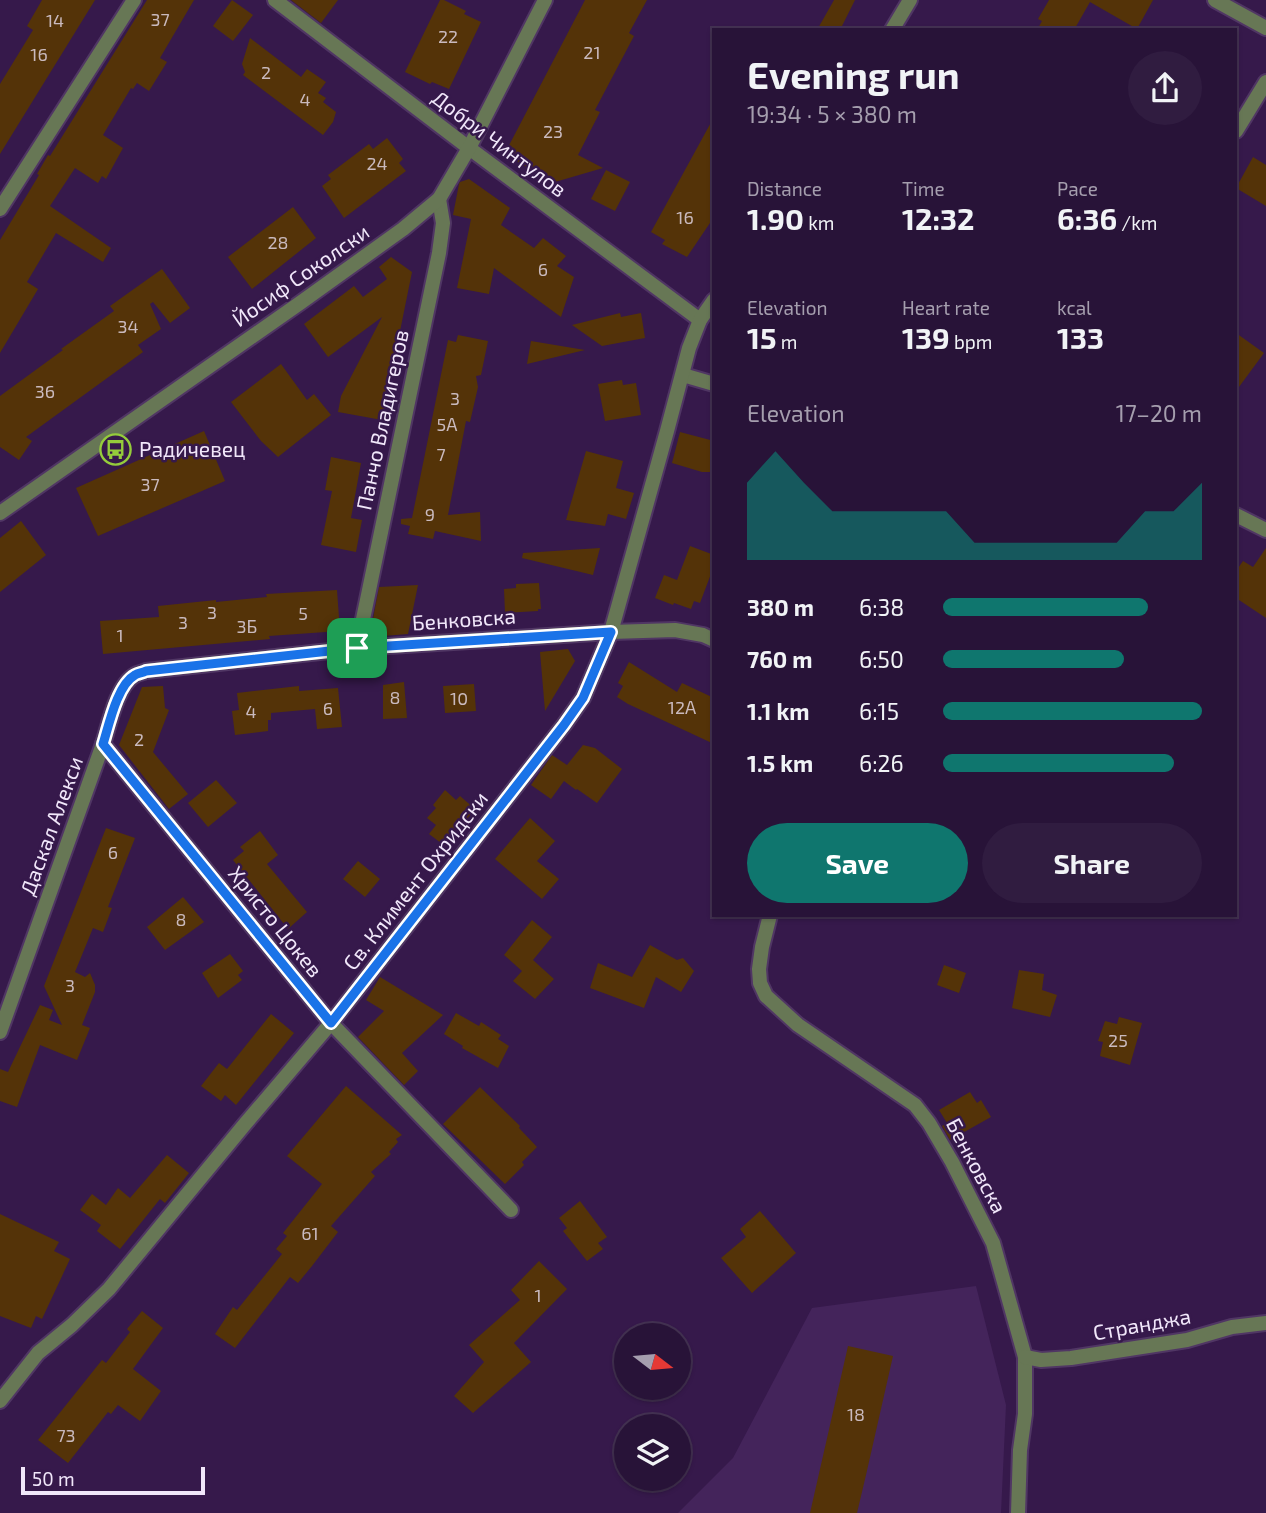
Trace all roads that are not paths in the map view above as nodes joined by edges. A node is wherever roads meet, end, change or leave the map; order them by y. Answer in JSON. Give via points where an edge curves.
{"nodes":[{"id":1,"x":134,"y":0,"type":"edge"},
{"id":2,"x":275,"y":0,"type":"edge"},
{"id":3,"x":545,"y":0,"type":"edge"},
{"id":4,"x":910,"y":0,"type":"edge"},
{"id":5,"x":1215,"y":0,"type":"edge"},
{"id":6,"x":893,"y":28,"type":"edge"},
{"id":7,"x":1266,"y":28,"type":"edge"},
{"id":8,"x":1266,"y":82,"type":"edge"},
{"id":9,"x":1237,"y":129,"type":"edge"},
{"id":10,"x":469,"y":148,"type":"junction"},
{"id":11,"x":439,"y":199,"type":"junction"},
{"id":12,"x":0,"y":209,"type":"edge"},
{"id":13,"x":712,"y":303,"type":"edge"},
{"id":14,"x":700,"y":320,"type":"junction"},
{"id":15,"x":683,"y":375,"type":"junction"},
{"id":16,"x":712,"y":383,"type":"edge"},
{"id":17,"x":0,"y":513,"type":"edge"},
{"id":18,"x":1237,"y":516,"type":"edge"},
{"id":19,"x":1266,"y":530,"type":"edge"},
{"id":20,"x":611,"y":632,"type":"junction"},
{"id":21,"x":712,"y":639,"type":"edge"},
{"id":22,"x":357,"y":648,"type":"junction"},
{"id":23,"x":133,"y":676,"type":"joint"},
{"id":24,"x":103,"y":744,"type":"junction"},
{"id":25,"x":770,"y":917,"type":"edge"},
{"id":26,"x":331,"y":1023,"type":"junction"},
{"id":27,"x":0,"y":1032,"type":"edge"},
{"id":28,"x":511,"y":1210,"type":"dead end"},
{"id":29,"x":1266,"y":1323,"type":"edge"},
{"id":30,"x":1025,"y":1357,"type":"junction"},
{"id":31,"x":0,"y":1401,"type":"edge"},
{"id":32,"x":1018,"y":1513,"type":"edge"}],
"edges":[{"from":1,"to":12,"type":"street"},
{"from":2,"to":10,"type":"street","name":"Добри Чинтулов"},
{"from":3,"to":10,"type":"street","name":"Йосиф Соколски"},
{"from":4,"to":6,"type":"street"},
{"from":5,"to":7,"type":"street"},
{"from":8,"to":9,"type":"street"},
{"from":10,"to":11,"type":"street","name":"Йосиф Соколски"},
{"from":10,"to":14,"type":"street","name":"Добри Чинтулов"},
{"from":11,"to":17,"type":"street","name":"Йосиф Соколски","via":[[331,281]]},
{"from":11,"to":22,"type":"street","name":"Панчо Владигеров","via":[[443,223],[439,253]]},
{"from":13,"to":14,"type":"street","name":"Св. Климент Охридски"},
{"from":14,"to":15,"type":"street","name":"Св. Климент Охридски"},
{"from":15,"to":16,"type":"street"},
{"from":15,"to":20,"type":"street","name":"Св. Климент Охридски"},
{"from":18,"to":19,"type":"street"},
{"from":20,"to":21,"type":"street","name":"Бенковска","via":[[675,631]]},
{"from":20,"to":22,"type":"street","name":"Бенковска"},
{"from":20,"to":26,"type":"street","name":"Св. Климент Охридски","via":[[583,698],[564,725]]},
{"from":22,"to":23,"type":"street","name":"Бенковска"},
{"from":23,"to":24,"type":"street","name":"Даскал Алекси","via":[[118,699]]},
{"from":24,"to":26,"type":"street","name":"Христо Цокев"},
{"from":24,"to":27,"type":"street","name":"Даскал Алекси"},
{"from":25,"to":30,"type":"street","name":"Бенковска","via":[[759,969],[766,996],[798,1025],[915,1105],[929,1123],[993,1243]]},
{"from":26,"to":28,"type":"street","name":"Христо Цокев"},
{"from":26,"to":31,"type":"street","name":"Св. Климент Охридски","via":[[108,1289],[38,1353]]},
{"from":29,"to":30,"type":"street","name":"Странджа","via":[[1071,1358]]},
{"from":30,"to":32,"type":"street","name":"Бенковска"}]}
